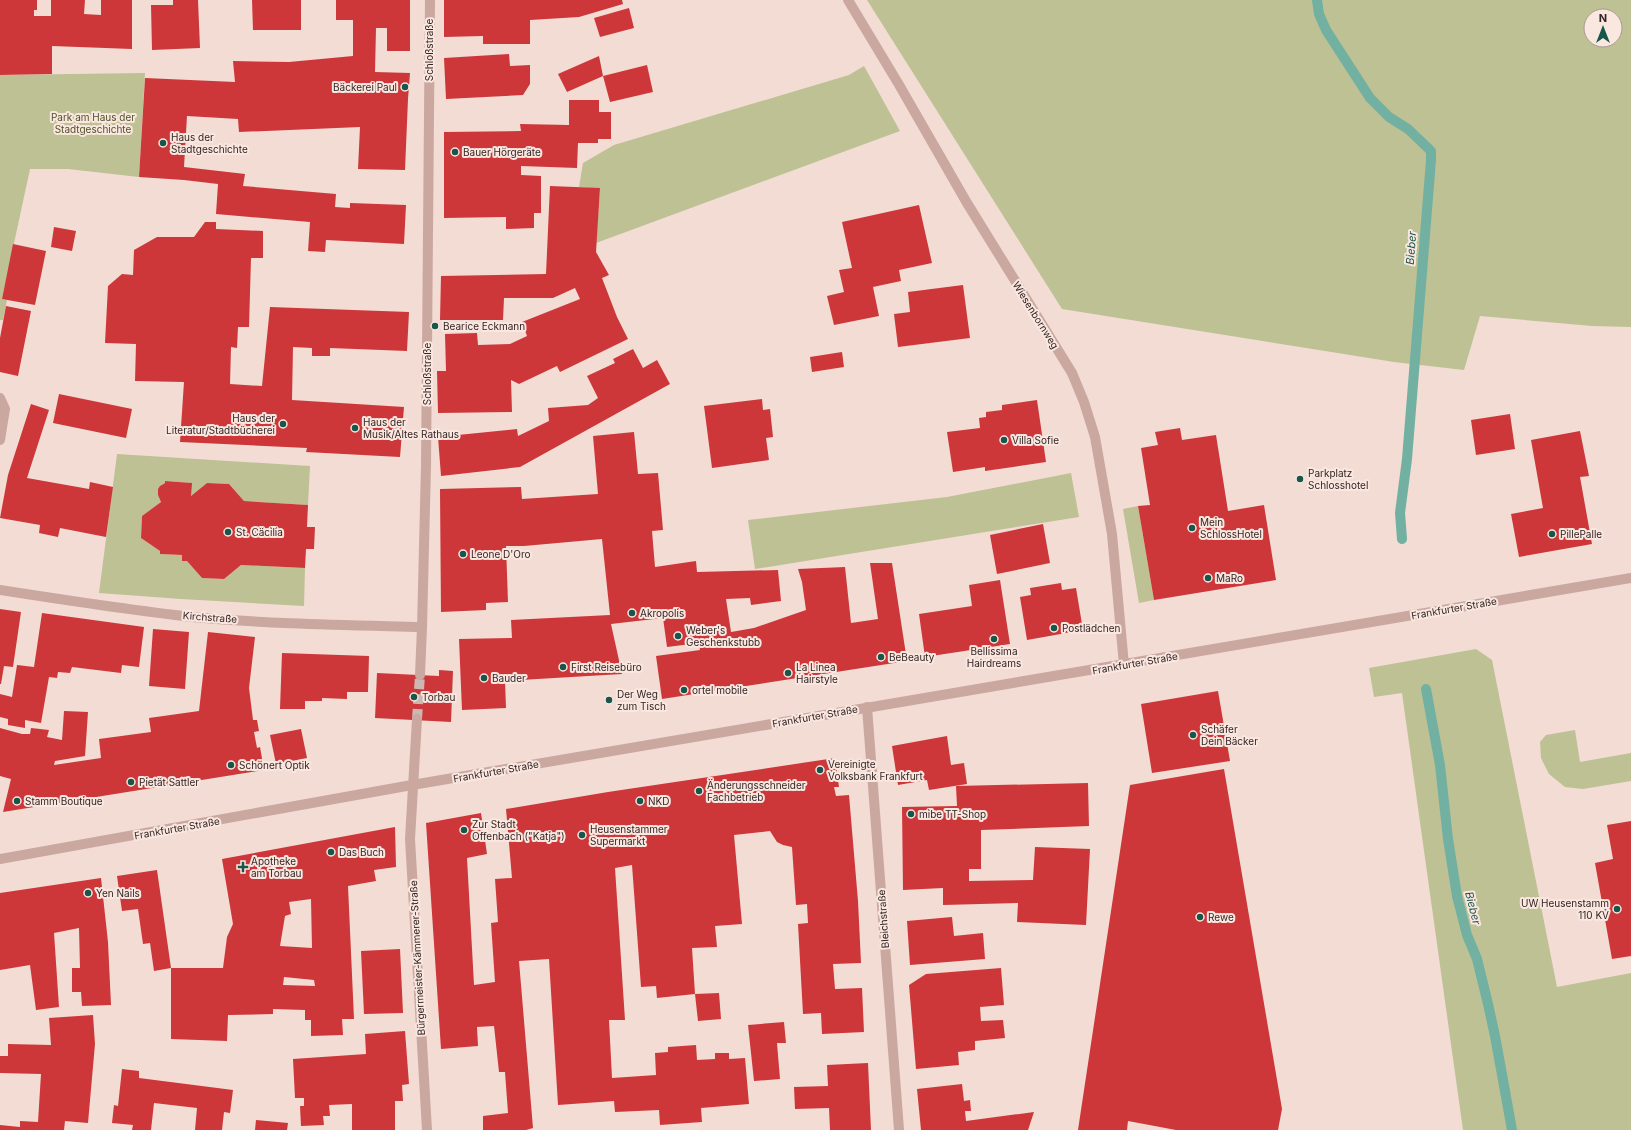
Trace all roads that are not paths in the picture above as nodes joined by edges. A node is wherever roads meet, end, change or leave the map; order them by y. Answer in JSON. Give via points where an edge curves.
{"nodes":[{"id":1,"x":430,"y":0,"type":"edge"},
{"id":2,"x":848,"y":0,"type":"edge"},
{"id":3,"x":0,"y":398,"type":"edge"},
{"id":4,"x":0,"y":440,"type":"edge"},
{"id":5,"x":1631,"y":578,"type":"edge"},
{"id":6,"x":0,"y":590,"type":"edge"},
{"id":7,"x":422,"y":627,"type":"junction"},
{"id":8,"x":1124,"y":665,"type":"junction"},
{"id":9,"x":420,"y":675,"type":"tunnel mouth"},
{"id":10,"x":867,"y":707,"type":"junction"},
{"id":11,"x":417,"y":719,"type":"tunnel mouth"},
{"id":12,"x":412,"y":785,"type":"junction"},
{"id":13,"x":0,"y":859,"type":"edge"},
{"id":14,"x":428,"y":1130,"type":"edge"},
{"id":15,"x":899,"y":1130,"type":"edge"}],
"edges":[{"from":1,"to":7,"type":"street","name":"Schloßstraße"},
{"from":2,"to":8,"type":"street","name":"Wiesenbornweg","via":[[1068,368],[1084,402],[1095,437],[1112,534]]},
{"from":3,"to":4,"type":"street","via":[[5,409]]},
{"from":5,"to":8,"type":"street","name":"Frankfurter Straße"},
{"from":6,"to":7,"type":"street","name":"Kirchstraße","via":[[193,617],[302,624]]},
{"from":7,"to":9,"type":"street","name":"Schloßstraße"},
{"from":8,"to":10,"type":"street","name":"Frankfurter Straße"},
{"from":10,"to":12,"type":"street","name":"Frankfurter Straße"},
{"from":10,"to":15,"type":"street","name":"Bleichstraße"},
{"from":11,"to":12,"type":"street"},
{"from":12,"to":13,"type":"street","name":"Frankfurter Straße"},
{"from":12,"to":14,"type":"street","name":"Bürgermeister-Kämmerer-Straße","via":[[410,838]]}]}
